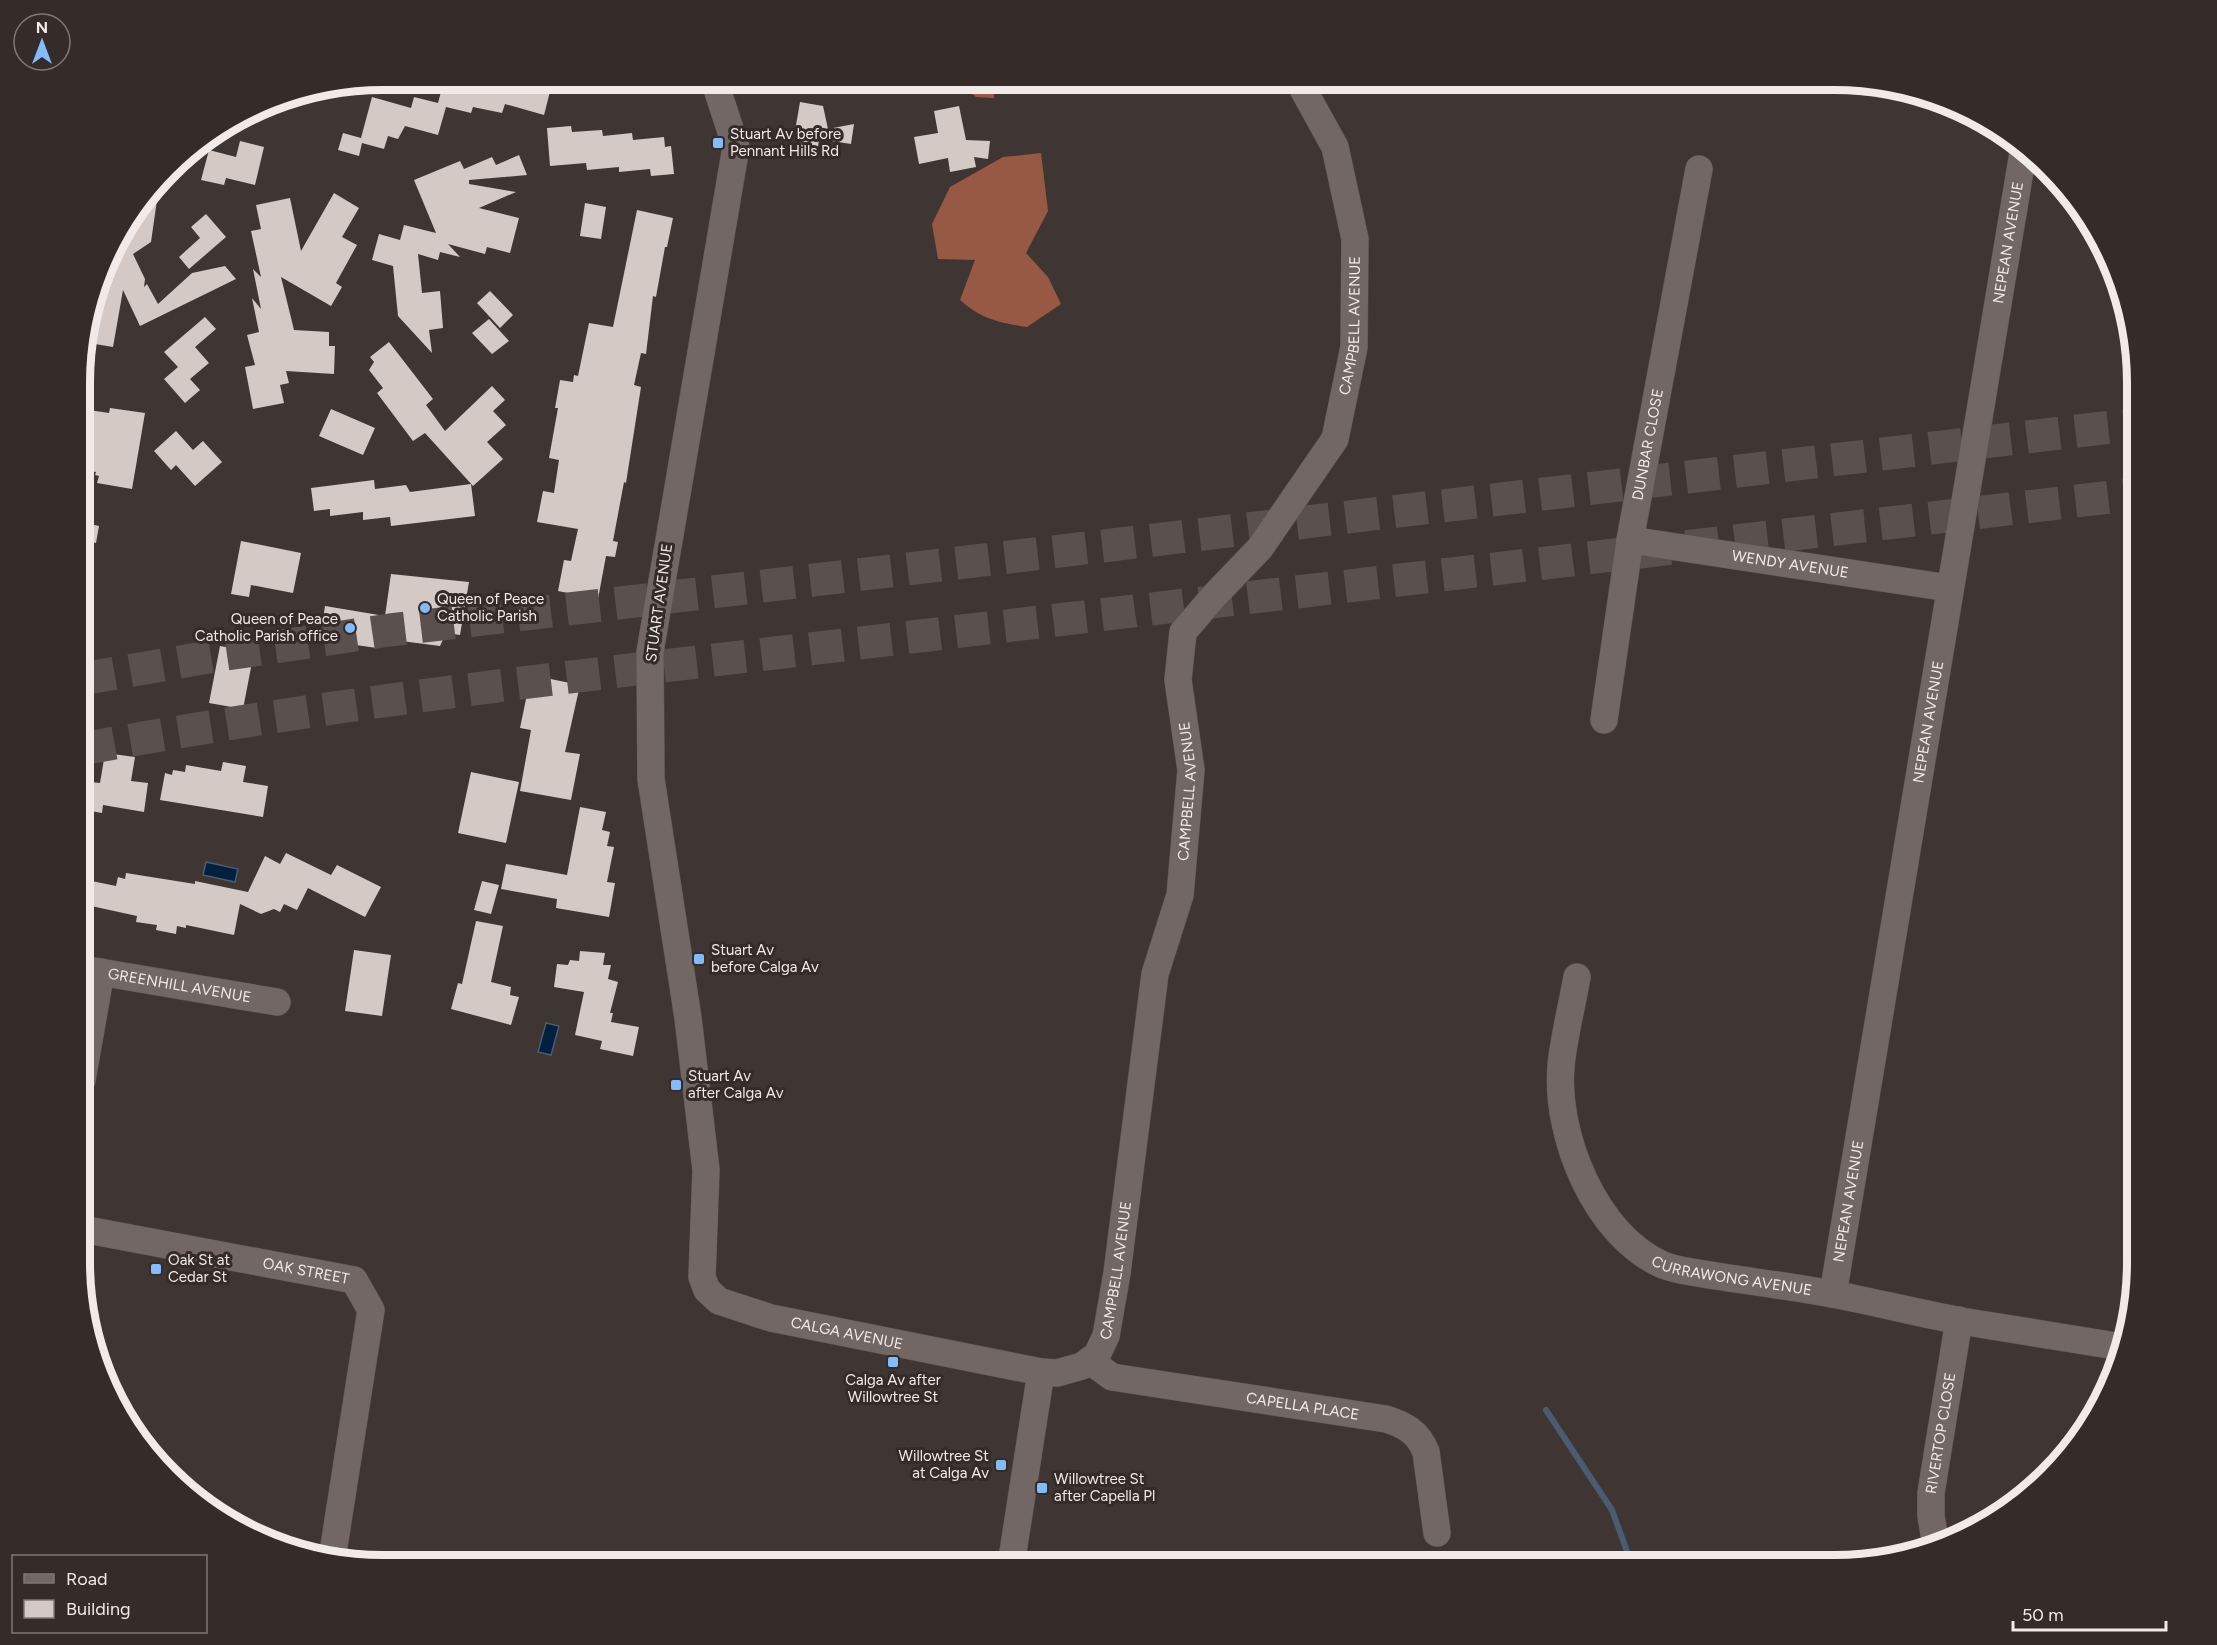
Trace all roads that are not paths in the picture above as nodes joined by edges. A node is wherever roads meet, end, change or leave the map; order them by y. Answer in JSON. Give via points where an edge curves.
{"nodes":[{"id":1,"x":717,"y":90,"type":"edge"},
{"id":2,"x":1304,"y":90,"type":"edge"},
{"id":3,"x":2022,"y":159,"type":"edge"},
{"id":4,"x":1699,"y":169,"type":"dead end"},
{"id":5,"x":1630,"y":540,"type":"junction"},
{"id":6,"x":1949,"y":588,"type":"junction"},
{"id":7,"x":1604,"y":720,"type":"dead end"},
{"id":8,"x":92,"y":970,"type":"edge"},
{"id":9,"x":1577,"y":977,"type":"dead end"},
{"id":10,"x":90,"y":992,"type":"edge"},
{"id":11,"x":277,"y":1002,"type":"dead end"},
{"id":12,"x":90,"y":1230,"type":"edge"},
{"id":13,"x":705,"y":1240,"type":"joint"},
{"id":14,"x":1833,"y":1294,"type":"junction"},
{"id":15,"x":1959,"y":1320,"type":"junction"},
{"id":16,"x":2114,"y":1346,"type":"edge"},
{"id":17,"x":1090,"y":1361,"type":"junction"},
{"id":18,"x":1041,"y":1372,"type":"junction"},
{"id":19,"x":1437,"y":1533,"type":"dead end"},
{"id":20,"x":1934,"y":1537,"type":"edge"},
{"id":21,"x":333,"y":1550,"type":"edge"},
{"id":22,"x":1013,"y":1555,"type":"edge"}],
"edges":[{"from":1,"to":13,"type":"street","name":"STUART AVENUE","via":[[736,147],[650,652],[651,778],[699,1099],[706,1170]]},
{"from":2,"to":17,"type":"street","name":"CAMPBELL AVENUE","via":[[1335,147],[1355,239],[1354,347],[1335,439],[1260,548],[1184,632],[1178,680],[1191,770],[1180,895],[1155,974],[1118,1273],[1106,1336]]},
{"from":3,"to":6,"type":"street","name":"NEPEAN AVENUE"},
{"from":4,"to":5,"type":"street","name":"DUNBAR CLOSE"},
{"from":5,"to":6,"type":"street","name":"WENDY AVENUE"},
{"from":5,"to":7,"type":"street","name":"DUNBAR CLOSE"},
{"from":6,"to":14,"type":"street","name":"NEPEAN AVENUE"},
{"from":8,"to":10,"type":"street"},
{"from":8,"to":11,"type":"street","name":"GREENHILL AVENUE"},
{"from":9,"to":14,"type":"street","name":"CURRAWONG AVENUE","via":[[1561,1067],[1562,1094],[1585,1184],[1607,1219],[1640,1252],[1664,1266]]},
{"from":12,"to":21,"type":"street","name":"OAK STREET","via":[[354,1280],[371,1310]]},
{"from":13,"to":18,"type":"street","name":"CALGA AVENUE","via":[[702,1277],[707,1290],[719,1300],[771,1318]]},
{"from":14,"to":15,"type":"street","name":"CURRAWONG AVENUE"},
{"from":15,"to":16,"type":"street","name":"CURRAWONG AVENUE"},
{"from":15,"to":20,"type":"street","name":"RIVERTOP CLOSE","via":[[1931,1493]]},
{"from":17,"to":18,"type":"street","via":[[1071,1371]]},
{"from":17,"to":19,"type":"street","name":"CAPELLA PLACE","via":[[1112,1377],[1402,1424],[1421,1441],[1426,1452]]},
{"from":18,"to":22,"type":"street"}]}
